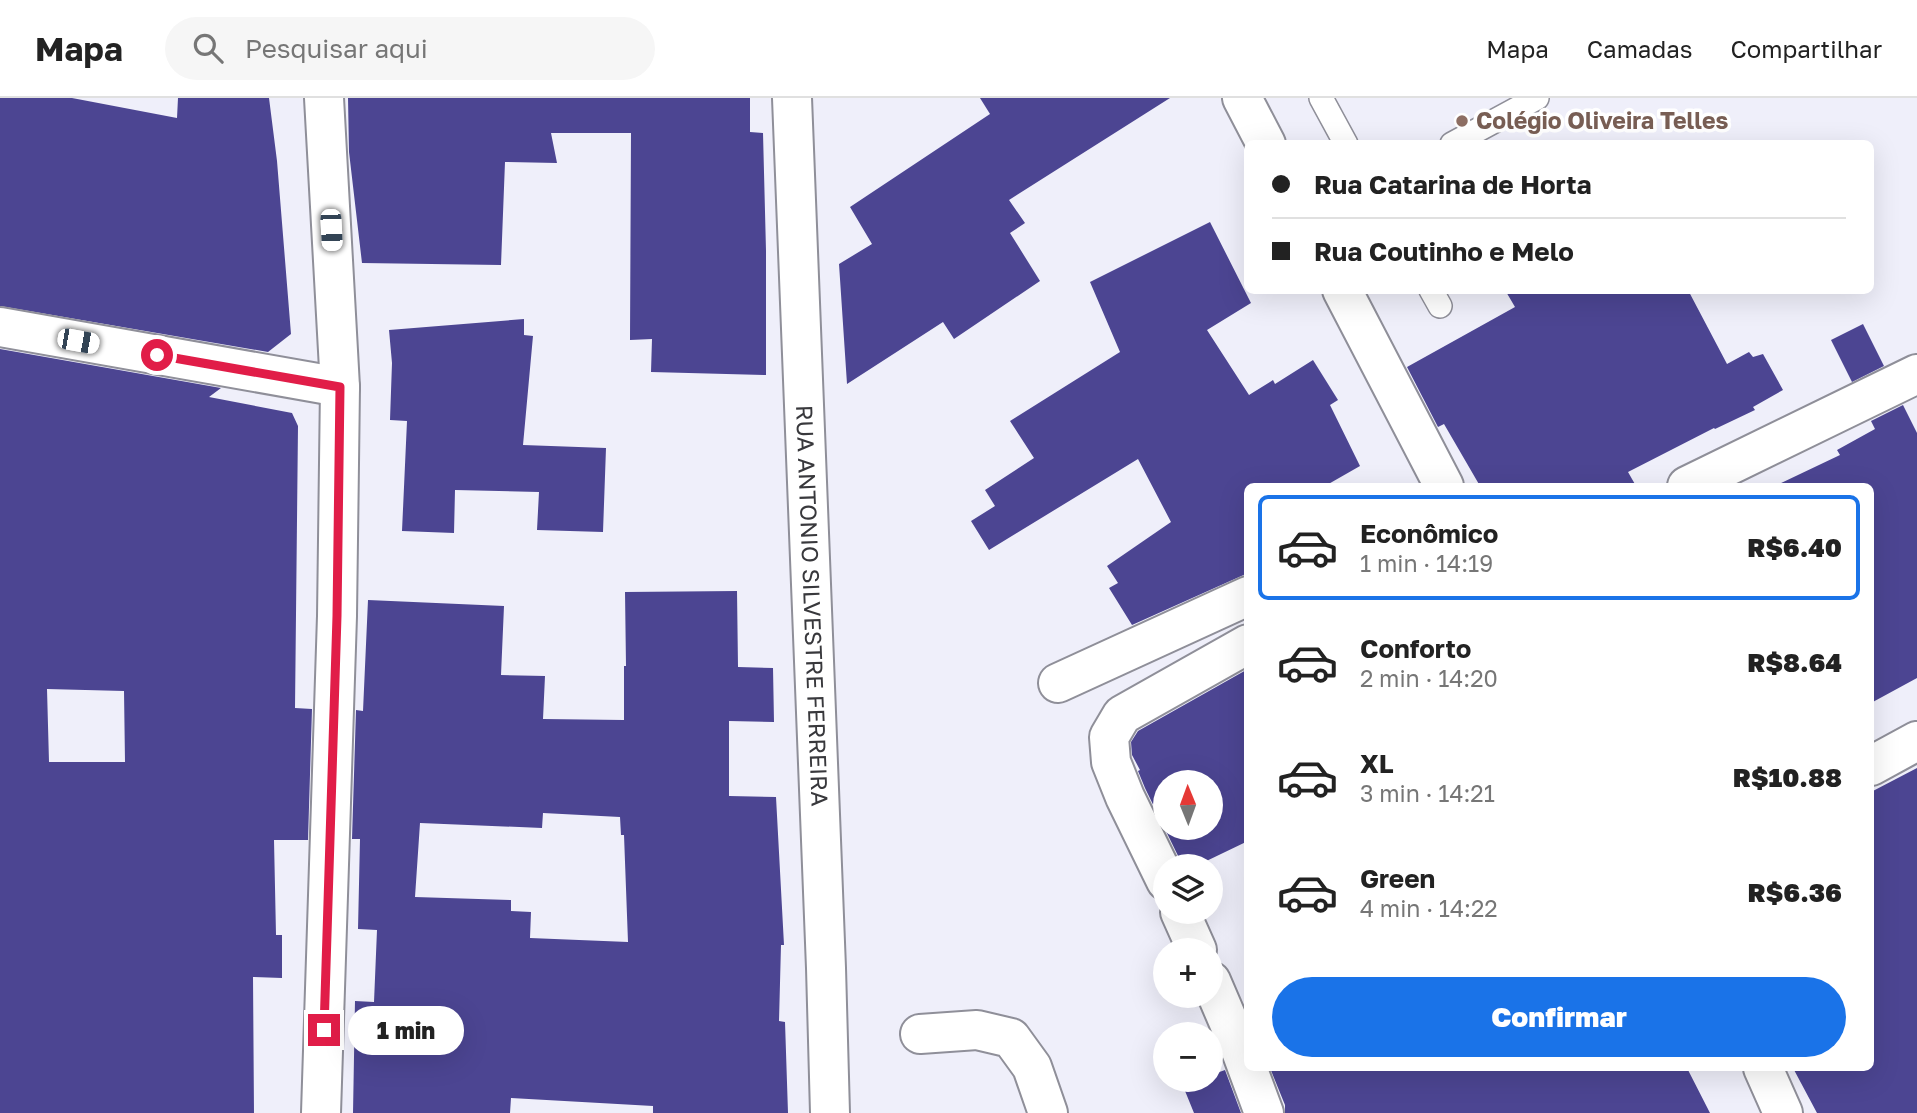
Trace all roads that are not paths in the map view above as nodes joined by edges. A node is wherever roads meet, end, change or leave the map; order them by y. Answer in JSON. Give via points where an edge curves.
{"nodes":[{"id":1,"x":324,"y":98,"type":"edge"},
{"id":2,"x":792,"y":98,"type":"edge"},
{"id":3,"x":1242,"y":98,"type":"edge"},
{"id":4,"x":1321,"y":98,"type":"edge"},
{"id":5,"x":1537,"y":98,"type":"edge"},
{"id":6,"x":1264,"y":140,"type":"edge"},
{"id":7,"x":1344,"y":140,"type":"edge"},
{"id":8,"x":1459,"y":140,"type":"edge"},
{"id":9,"x":1344,"y":294,"type":"edge"},
{"id":10,"x":0,"y":327,"type":"edge"},
{"id":11,"x":1917,"y":374,"type":"edge"},
{"id":12,"x":340,"y":387,"type":"junction"},
{"id":13,"x":1442,"y":483,"type":"edge"},
{"id":14,"x":1693,"y":483,"type":"edge"},
{"id":15,"x":1244,"y":598,"type":"edge"},
{"id":16,"x":1244,"y":646,"type":"edge"},
{"id":17,"x":1058,"y":683,"type":"dead end"},
{"id":18,"x":1917,"y":741,"type":"edge"},
{"id":19,"x":1874,"y":764,"type":"edge"},
{"id":20,"x":1153,"y":854,"type":"edge"},
{"id":21,"x":1223,"y":1008,"type":"edge"},
{"id":22,"x":920,"y":1034,"type":"dead end"},
{"id":23,"x":1244,"y":1059,"type":"edge"},
{"id":24,"x":1248,"y":1071,"type":"edge"},
{"id":25,"x":1764,"y":1071,"type":"edge"},
{"id":26,"x":321,"y":1113,"type":"edge"},
{"id":27,"x":830,"y":1113,"type":"edge"},
{"id":28,"x":1048,"y":1113,"type":"edge"},
{"id":29,"x":1264,"y":1113,"type":"edge"},
{"id":30,"x":1783,"y":1113,"type":"edge"}],
"edges":[{"from":1,"to":12,"type":"street"},
{"from":2,"to":27,"type":"street","name":"RUA ANTONIO SILVESTRE FERREIRA"},
{"from":3,"to":6,"type":"street"},
{"from":4,"to":7,"type":"lane"},
{"from":5,"to":8,"type":"lane"},
{"from":9,"to":13,"type":"street"},
{"from":10,"to":12,"type":"street"},
{"from":11,"to":14,"type":"street"},
{"from":12,"to":26,"type":"street"},
{"from":15,"to":17,"type":"street"},
{"from":16,"to":20,"type":"street","via":[[1122,715],[1109,737],[1111,762]]},
{"from":18,"to":19,"type":"street"},
{"from":21,"to":23,"type":"street"},
{"from":22,"to":28,"type":"street","via":[[977,1030],[1011,1038],[1032,1067]]},
{"from":24,"to":29,"type":"street"},
{"from":25,"to":30,"type":"street"}]}
